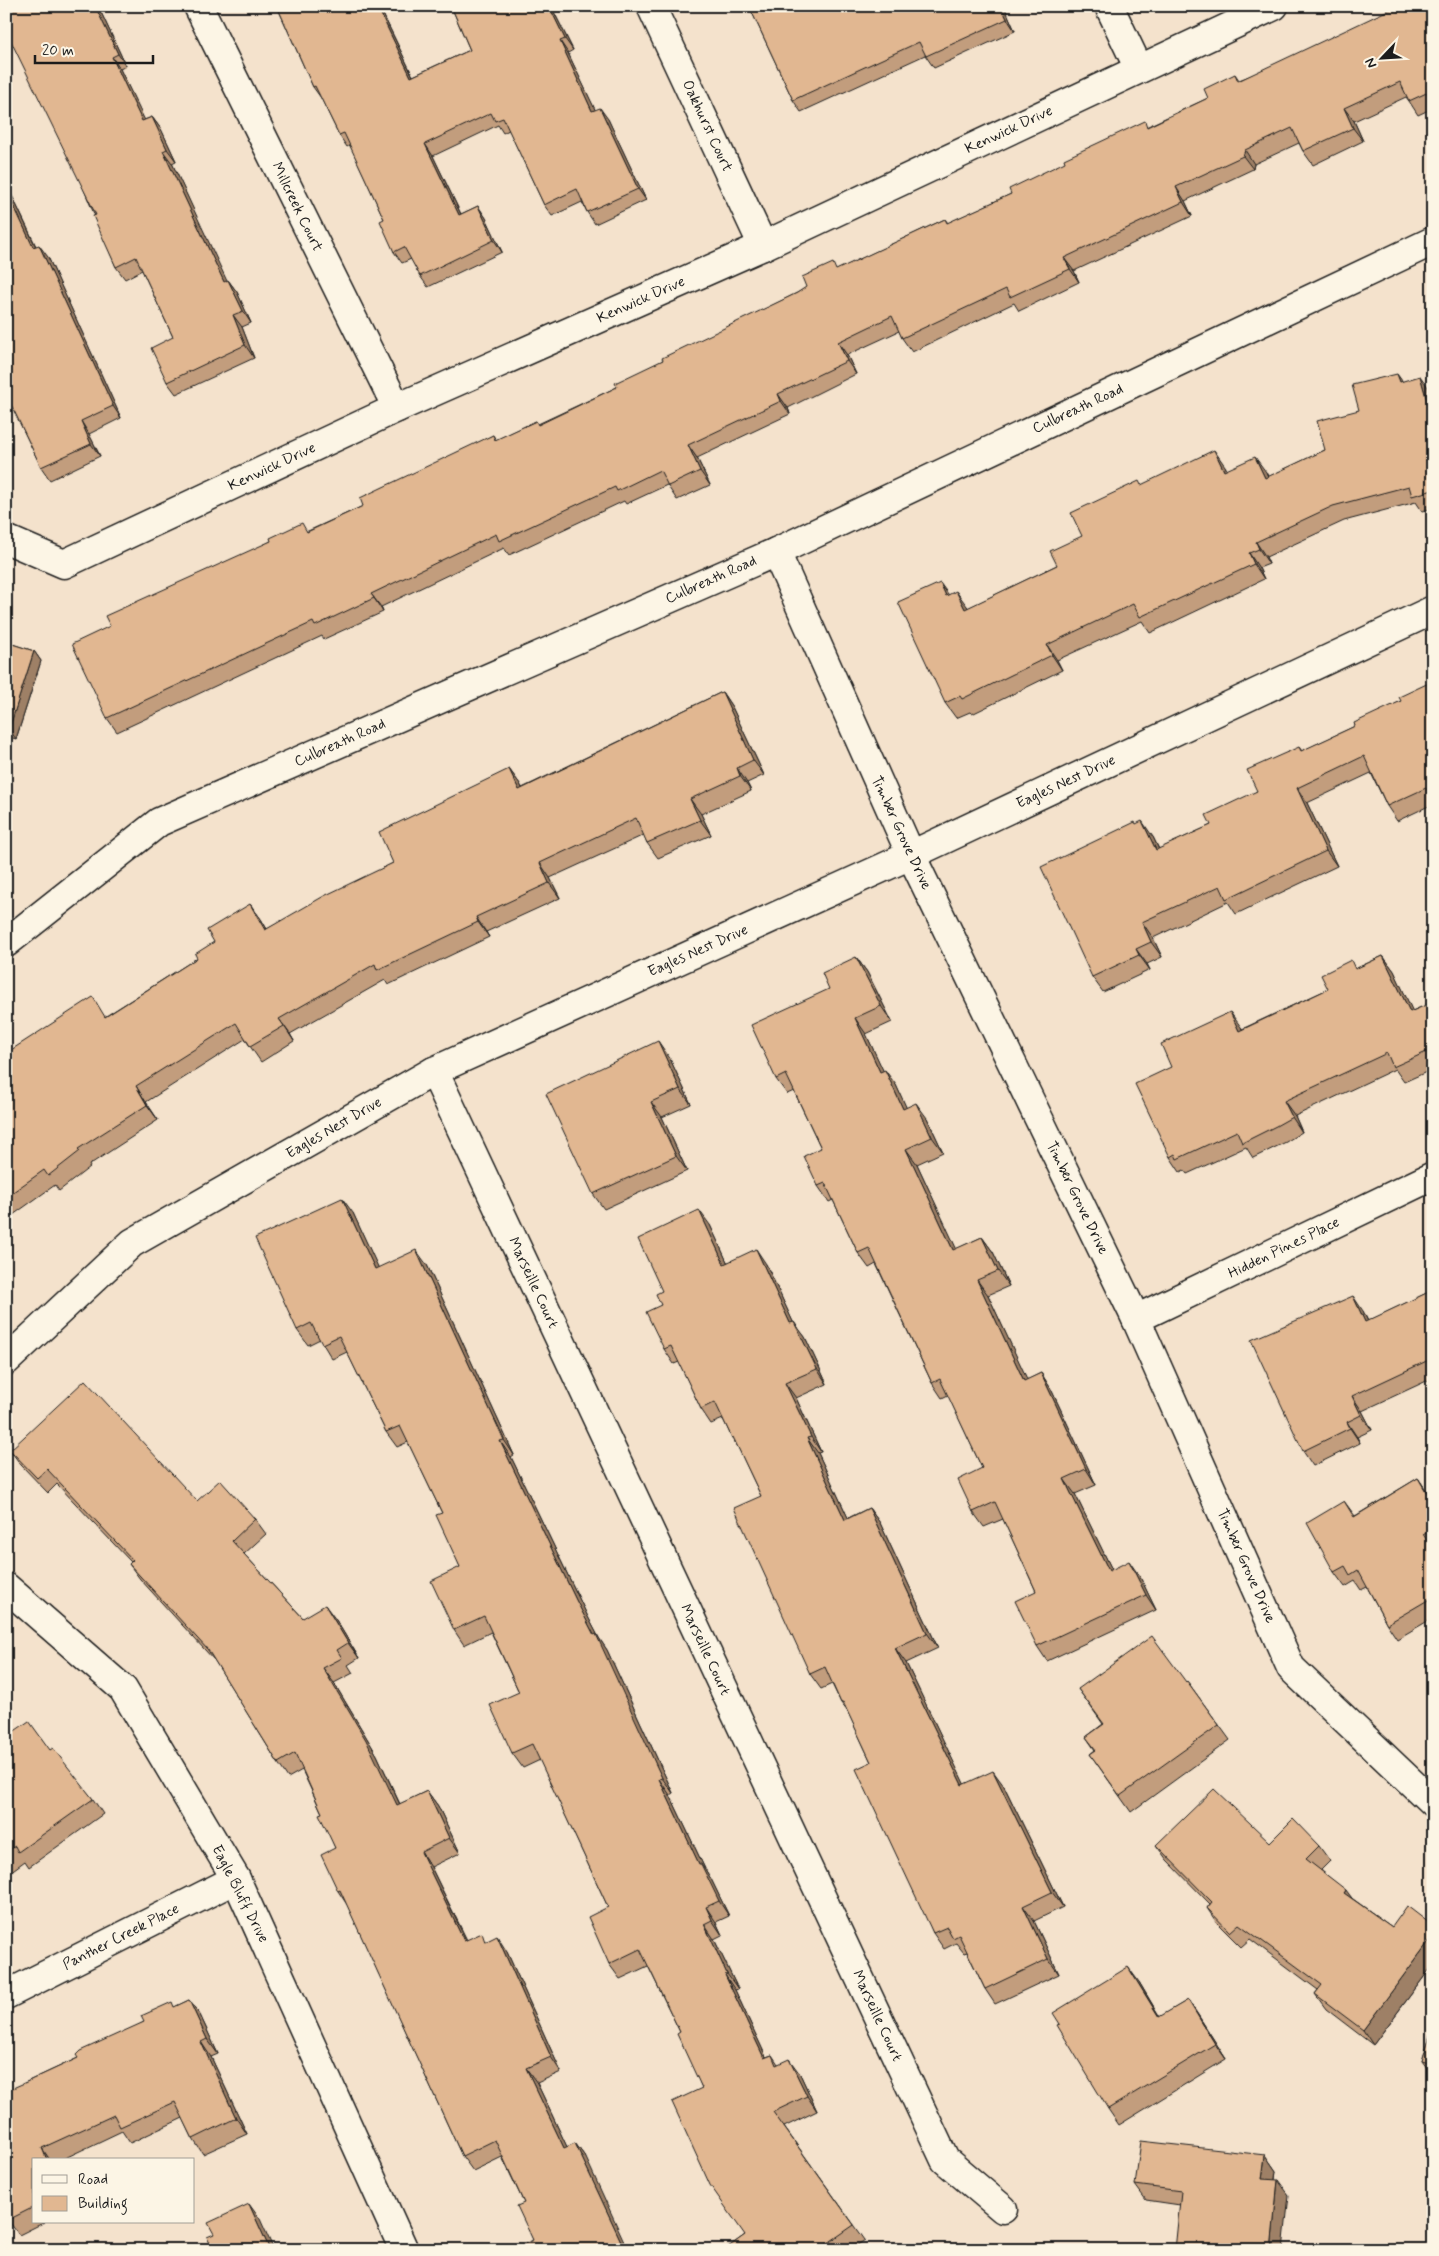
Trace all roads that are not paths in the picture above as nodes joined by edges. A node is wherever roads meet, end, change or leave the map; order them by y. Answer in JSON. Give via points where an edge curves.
{"nodes":[{"id":1,"x":198,"y":6,"type":"edge"},
{"id":2,"x":651,"y":6,"type":"edge"},
{"id":3,"x":1109,"y":6,"type":"edge"},
{"id":4,"x":1274,"y":6,"type":"edge"},
{"id":5,"x":1139,"y":69,"type":"junction"},
{"id":6,"x":1433,"y":242,"type":"edge"},
{"id":7,"x":762,"y":246,"type":"junction"},
{"id":8,"x":397,"y":408,"type":"junction"},
{"id":9,"x":6,"y":539,"type":"edge"},
{"id":10,"x":776,"y":552,"type":"junction"},
{"id":11,"x":1433,"y":610,"type":"edge"},
{"id":12,"x":910,"y":855,"type":"junction"},
{"id":13,"x":6,"y":943,"type":"edge"},
{"id":14,"x":434,"y":1071,"type":"junction"},
{"id":15,"x":1433,"y":1176,"type":"edge"},
{"id":16,"x":1136,"y":1319,"type":"junction"},
{"id":17,"x":6,"y":1361,"type":"edge"},
{"id":18,"x":6,"y":1587,"type":"edge"},
{"id":19,"x":1433,"y":1803,"type":"edge"},
{"id":20,"x":236,"y":1879,"type":"junction"},
{"id":21,"x":6,"y":1995,"type":"edge"},
{"id":22,"x":1002,"y":2209,"type":"dead end"},
{"id":23,"x":404,"y":2250,"type":"edge"}],
"edges":[{"from":1,"to":8,"type":"street","name":"Millcreek Court"},
{"from":2,"to":7,"type":"street","name":"Oakhurst Court"},
{"from":3,"to":5,"type":"street"},
{"from":4,"to":5,"type":"street","name":"Kenwick Drive"},
{"from":5,"to":7,"type":"street","name":"Kenwick Drive"},
{"from":6,"to":10,"type":"street","name":"Culbreath Road"},
{"from":7,"to":8,"type":"street","name":"Kenwick Drive"},
{"from":8,"to":9,"type":"street","name":"Kenwick Drive","via":[[64,564]]},
{"from":10,"to":12,"type":"street","name":"Timber Grove Drive"},
{"from":10,"to":13,"type":"street","name":"Culbreath Road","via":[[159,822]]},
{"from":11,"to":12,"type":"street","name":"Eagles Nest Drive"},
{"from":12,"to":14,"type":"street","name":"Eagles Nest Drive"},
{"from":12,"to":16,"type":"street","name":"Timber Grove Drive"},
{"from":14,"to":17,"type":"street","name":"Eagles Nest Drive","via":[[132,1243]]},
{"from":14,"to":22,"type":"street","name":"Marseille Court","via":[[945,2160]]},
{"from":15,"to":16,"type":"street","name":"Hidden Pines Place"},
{"from":16,"to":19,"type":"street","name":"Timber Grove Drive","via":[[1291,1668]]},
{"from":18,"to":20,"type":"street","name":"Eagle Bluff Drive","via":[[123,1689]]},
{"from":20,"to":21,"type":"street","name":"Panther Creek Place"},
{"from":20,"to":23,"type":"street","name":"Eagle Bluff Drive"}]}
